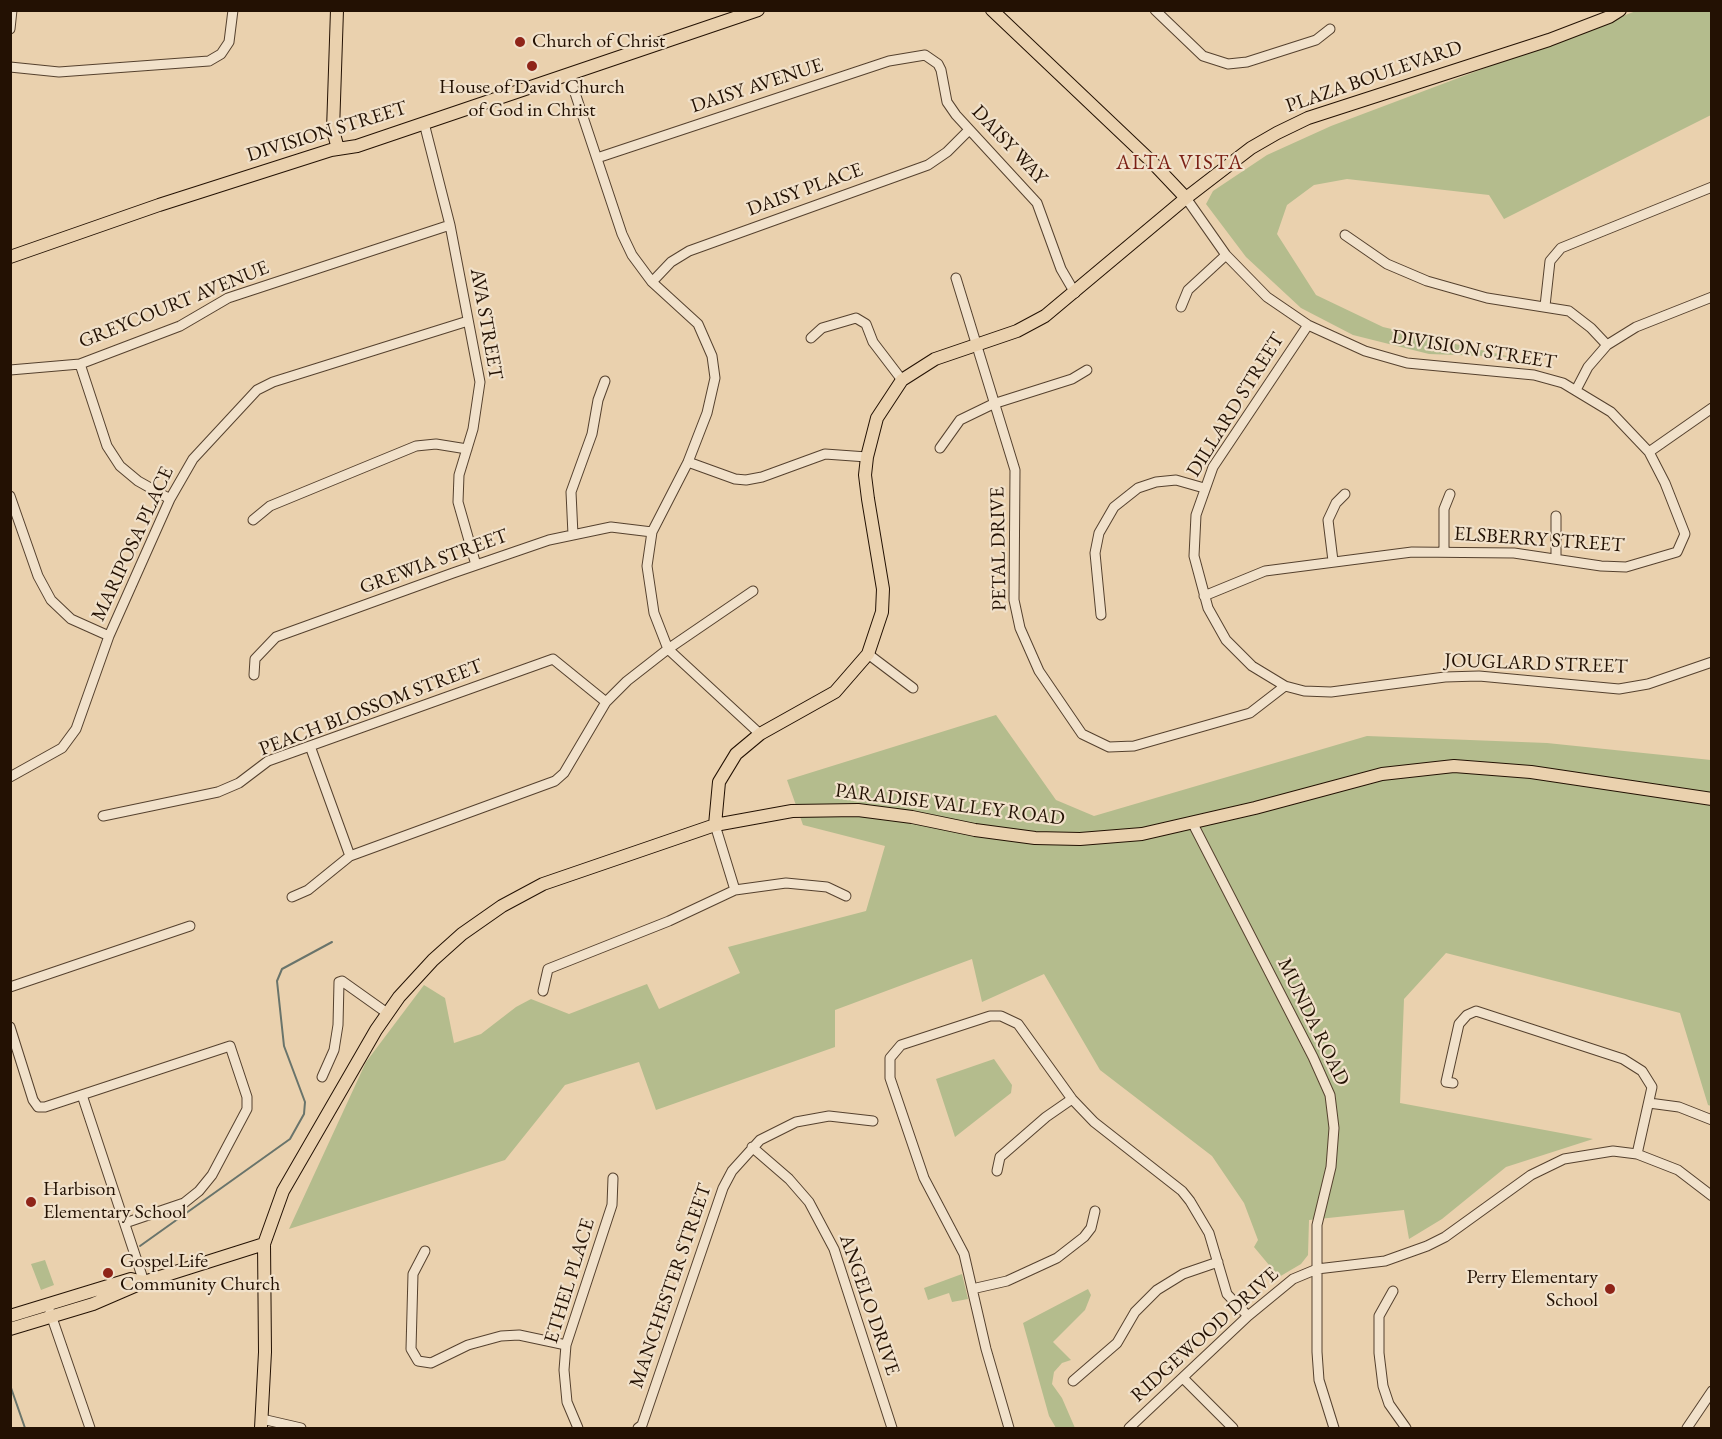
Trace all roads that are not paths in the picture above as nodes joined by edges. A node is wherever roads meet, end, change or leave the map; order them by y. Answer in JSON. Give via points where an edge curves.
{"nodes":[{"id":1,"x":12,"y":10,"type":"edge"},
{"id":2,"x":233,"y":10,"type":"edge"},
{"id":3,"x":337,"y":10,"type":"edge"},
{"id":4,"x":758,"y":10,"type":"edge"},
{"id":5,"x":992,"y":10,"type":"edge"},
{"id":6,"x":1155,"y":10,"type":"edge"},
{"id":7,"x":1620,"y":10,"type":"edge"},
{"id":8,"x":724,"y":16,"type":"edge"},
{"id":9,"x":10,"y":29,"type":"edge"},
{"id":10,"x":1330,"y":29,"type":"dead end"},
{"id":11,"x":930,"y":58,"type":"joint"},
{"id":12,"x":10,"y":67,"type":"edge"},
{"id":13,"x":569,"y":75,"type":"junction"},
{"id":14,"x":424,"y":123,"type":"junction"},
{"id":15,"x":969,"y":130,"type":"junction"},
{"id":16,"x":338,"y":149,"type":"junction"},
{"id":17,"x":597,"y":158,"type":"junction"},
{"id":18,"x":1712,"y":187,"type":"edge"},
{"id":19,"x":1186,"y":198,"type":"junction"},
{"id":20,"x":450,"y":225,"type":"junction"},
{"id":21,"x":1345,"y":235,"type":"dead end"},
{"id":22,"x":1226,"y":255,"type":"junction"},
{"id":23,"x":10,"y":257,"type":"edge"},
{"id":24,"x":956,"y":278,"type":"dead end"},
{"id":25,"x":652,"y":282,"type":"junction"},
{"id":26,"x":1075,"y":293,"type":"junction"},
{"id":27,"x":1712,"y":297,"type":"edge"},
{"id":28,"x":1545,"y":306,"type":"junction"},
{"id":29,"x":1181,"y":307,"type":"dead end"},
{"id":30,"x":468,"y":321,"type":"junction"},
{"id":31,"x":1308,"y":325,"type":"junction"},
{"id":32,"x":811,"y":338,"type":"dead end"},
{"id":33,"x":975,"y":344,"type":"junction"},
{"id":34,"x":1607,"y":345,"type":"junction"},
{"id":35,"x":80,"y":364,"type":"junction"},
{"id":36,"x":10,"y":370,"type":"edge"},
{"id":37,"x":1087,"y":370,"type":"dead end"},
{"id":38,"x":902,"y":380,"type":"junction"},
{"id":39,"x":605,"y":381,"type":"dead end"},
{"id":40,"x":1576,"y":390,"type":"junction"},
{"id":41,"x":993,"y":404,"type":"junction"},
{"id":42,"x":1712,"y":408,"type":"edge"},
{"id":43,"x":940,"y":448,"type":"dead end"},
{"id":44,"x":467,"y":449,"type":"junction"},
{"id":45,"x":1649,"y":452,"type":"junction"},
{"id":46,"x":867,"y":457,"type":"junction"},
{"id":47,"x":688,"y":462,"type":"junction"},
{"id":48,"x":1204,"y":489,"type":"junction"},
{"id":49,"x":1345,"y":494,"type":"dead end"},
{"id":50,"x":1450,"y":494,"type":"dead end"},
{"id":51,"x":10,"y":496,"type":"edge"},
{"id":52,"x":170,"y":499,"type":"junction"},
{"id":53,"x":1556,"y":516,"type":"dead end"},
{"id":54,"x":253,"y":520,"type":"dead end"},
{"id":55,"x":652,"y":532,"type":"junction"},
{"id":56,"x":1685,"y":534,"type":"joint"},
{"id":57,"x":573,"y":535,"type":"junction"},
{"id":58,"x":1444,"y":551,"type":"junction"},
{"id":59,"x":1556,"y":557,"type":"junction"},
{"id":60,"x":1333,"y":561,"type":"junction"},
{"id":61,"x":476,"y":565,"type":"junction"},
{"id":62,"x":753,"y":591,"type":"dead end"},
{"id":63,"x":1204,"y":597,"type":"junction"},
{"id":64,"x":1101,"y":615,"type":"dead end"},
{"id":65,"x":110,"y":636,"type":"junction"},
{"id":66,"x":668,"y":649,"type":"junction"},
{"id":67,"x":868,"y":654,"type":"junction"},
{"id":68,"x":1712,"y":662,"type":"edge"},
{"id":69,"x":254,"y":675,"type":"dead end"},
{"id":70,"x":1285,"y":686,"type":"junction"},
{"id":71,"x":913,"y":688,"type":"dead end"},
{"id":72,"x":606,"y":702,"type":"junction"},
{"id":73,"x":760,"y":734,"type":"junction"},
{"id":74,"x":310,"y":746,"type":"junction"},
{"id":75,"x":10,"y":777,"type":"edge"},
{"id":76,"x":1712,"y":799,"type":"edge"},
{"id":77,"x":103,"y":816,"type":"dead end"},
{"id":78,"x":1193,"y":824,"type":"junction"},
{"id":79,"x":714,"y":825,"type":"junction"},
{"id":80,"x":350,"y":856,"type":"junction"},
{"id":81,"x":735,"y":890,"type":"junction"},
{"id":82,"x":846,"y":896,"type":"dead end"},
{"id":83,"x":292,"y":897,"type":"dead end"},
{"id":84,"x":190,"y":926,"type":"dead end"},
{"id":85,"x":10,"y":987,"type":"edge"},
{"id":86,"x":543,"y":991,"type":"dead end"},
{"id":87,"x":387,"y":1013,"type":"junction"},
{"id":88,"x":10,"y":1027,"type":"edge"},
{"id":89,"x":322,"y":1077,"type":"dead end"},
{"id":90,"x":1453,"y":1083,"type":"dead end"},
{"id":91,"x":81,"y":1095,"type":"junction"},
{"id":92,"x":1072,"y":1099,"type":"junction"},
{"id":93,"x":1649,"y":1103,"type":"junction"},
{"id":94,"x":1712,"y":1120,"type":"edge"},
{"id":95,"x":873,"y":1121,"type":"dead end"},
{"id":96,"x":752,"y":1147,"type":"junction"},
{"id":97,"x":1637,"y":1154,"type":"junction"},
{"id":98,"x":997,"y":1171,"type":"dead end"},
{"id":99,"x":613,"y":1178,"type":"dead end"},
{"id":100,"x":1712,"y":1196,"type":"edge"},
{"id":101,"x":1095,"y":1211,"type":"dead end"},
{"id":102,"x":125,"y":1223,"type":"junction"},
{"id":103,"x":264,"y":1244,"type":"junction"},
{"id":104,"x":425,"y":1251,"type":"dead end"},
{"id":105,"x":1218,"y":1262,"type":"junction"},
{"id":106,"x":1317,"y":1269,"type":"junction"},
{"id":107,"x":144,"y":1282,"type":"junction"},
{"id":108,"x":972,"y":1289,"type":"junction"},
{"id":109,"x":1393,"y":1291,"type":"dead end"},
{"id":110,"x":50,"y":1311,"type":"junction"},
{"id":111,"x":10,"y":1316,"type":"edge"},
{"id":112,"x":1248,"y":1316,"type":"junction"},
{"id":113,"x":10,"y":1329,"type":"edge"},
{"id":114,"x":566,"y":1345,"type":"junction"},
{"id":115,"x":1183,"y":1378,"type":"junction"},
{"id":116,"x":1073,"y":1381,"type":"dead end"},
{"id":117,"x":1712,"y":1390,"type":"edge"},
{"id":118,"x":262,"y":1424,"type":"edge"},
{"id":119,"x":1691,"y":1427,"type":"edge"},
{"id":120,"x":90,"y":1428,"type":"edge"},
{"id":121,"x":301,"y":1428,"type":"edge"},
{"id":122,"x":578,"y":1428,"type":"edge"},
{"id":123,"x":638,"y":1428,"type":"edge"},
{"id":124,"x":892,"y":1428,"type":"edge"},
{"id":125,"x":1009,"y":1428,"type":"edge"},
{"id":126,"x":1130,"y":1428,"type":"edge"},
{"id":127,"x":1233,"y":1428,"type":"edge"},
{"id":128,"x":1334,"y":1428,"type":"edge"},
{"id":129,"x":1406,"y":1428,"type":"edge"}],
"edges":[{"from":1,"to":9,"type":"street"},
{"from":2,"to":12,"type":"street","via":[[229,42],[221,54],[200,63],[59,72]]},
{"from":3,"to":16,"type":"main road","via":[[333,130]]},
{"from":4,"to":8,"type":"main road","name":"DIVISION STREET"},
{"from":5,"to":19,"type":"main road","name":"DIVISION STREET"},
{"from":6,"to":10,"type":"street","via":[[1203,56],[1228,64],[1248,62],[1316,40]]},
{"from":7,"to":19,"type":"main road","name":"PLAZA BOULEVARD","via":[[1609,18],[1549,40],[1308,118],[1251,148]]},
{"from":8,"to":13,"type":"main road","name":"DIVISION STREET"},
{"from":11,"to":15,"type":"street","name":"DAISY WAY","via":[[941,70],[947,102]]},
{"from":11,"to":17,"type":"street","name":"DAISY AVENUE","via":[[911,56],[889,61]]},
{"from":13,"to":14,"type":"main road","name":"DIVISION STREET"},
{"from":13,"to":17,"type":"street"},
{"from":14,"to":16,"type":"main road","name":"DIVISION STREET"},
{"from":14,"to":20,"type":"street","name":"AVA STREET"},
{"from":15,"to":25,"type":"street","name":"DAISY PLACE","via":[[928,165],[689,251],[671,262]]},
{"from":15,"to":26,"type":"street","name":"DAISY WAY","via":[[1037,203],[1061,270]]},
{"from":16,"to":23,"type":"main road","name":"DIVISION STREET"},
{"from":17,"to":25,"type":"street","via":[[622,234]]},
{"from":18,"to":28,"type":"street","via":[[1561,248],[1550,261]]},
{"from":19,"to":22,"type":"street","name":"DIVISION STREET"},
{"from":19,"to":26,"type":"main road","name":"PLAZA BOULEVARD"},
{"from":20,"to":30,"type":"street","name":"AVA STREET"},
{"from":20,"to":35,"type":"street","name":"GREYCOURT AVENUE","via":[[228,298],[180,326]]},
{"from":21,"to":28,"type":"street","via":[[1387,264],[1427,280],[1487,298]]},
{"from":22,"to":29,"type":"street","via":[[1188,290]]},
{"from":22,"to":31,"type":"street","name":"DIVISION STREET","via":[[1267,297]]},
{"from":24,"to":33,"type":"street","name":"PETAL DRIVE"},
{"from":25,"to":47,"type":"street","via":[[698,324],[712,356],[716,378]]},
{"from":26,"to":33,"type":"main road","name":"PLAZA BOULEVARD","via":[[1017,331]]},
{"from":27,"to":34,"type":"street","via":[[1636,327]]},
{"from":28,"to":34,"type":"street","via":[[1579,316]]},
{"from":30,"to":44,"type":"street","name":"AVA STREET","via":[[480,382]]},
{"from":30,"to":52,"type":"street","name":"MARIPOSA PLACE","via":[[257,390],[193,459]]},
{"from":31,"to":40,"type":"street","name":"DIVISION STREET","via":[[1365,351],[1407,363],[1534,375]]},
{"from":31,"to":48,"type":"street","name":"DILLARD STREET","via":[[1213,467]]},
{"from":32,"to":38,"type":"street","via":[[822,328],[856,318],[866,324],[873,342]]},
{"from":33,"to":38,"type":"main road","name":"PLAZA BOULEVARD","via":[[935,359]]},
{"from":33,"to":41,"type":"street","name":"PETAL DRIVE"},
{"from":34,"to":40,"type":"street","via":[[1588,367]]},
{"from":35,"to":36,"type":"street","name":"GREYCOURT AVENUE"},
{"from":35,"to":52,"type":"street","via":[[111,453],[138,481]]},
{"from":37,"to":41,"type":"street","via":[[1072,379]]},
{"from":38,"to":46,"type":"main road","name":"PLAZA BOULEVARD","via":[[877,418]]},
{"from":39,"to":57,"type":"street","via":[[592,434],[571,492]]},
{"from":40,"to":45,"type":"street","name":"DIVISION STREET","via":[[1611,412]]},
{"from":41,"to":43,"type":"street","via":[[960,420]]},
{"from":41,"to":70,"type":"street","name":"PETAL DRIVE","via":[[1015,470],[1014,600],[1020,628],[1035,663],[1082,734],[1109,747],[1134,746],[1250,713]]},
{"from":42,"to":45,"type":"street"},
{"from":44,"to":54,"type":"street","via":[[436,444],[416,446],[270,506]]},
{"from":44,"to":61,"type":"street","name":"AVA STREET","via":[[459,475],[458,502]]},
{"from":45,"to":56,"type":"street","name":"DIVISION STREET"},
{"from":46,"to":47,"type":"street","via":[[825,454],[746,480]]},
{"from":46,"to":67,"type":"main road","name":"PLAZA BOULEVARD","via":[[865,475],[883,589],[882,612]]},
{"from":47,"to":55,"type":"street"},
{"from":48,"to":63,"type":"street","name":"DILLARD STREET","via":[[1196,515],[1194,542],[1196,570]]},
{"from":48,"to":64,"type":"street","via":[[1176,480],[1156,482],[1129,494],[1114,507],[1099,533],[1095,553]]},
{"from":49,"to":60,"type":"street","via":[[1332,508],[1328,520]]},
{"from":50,"to":58,"type":"street","via":[[1444,508]]},
{"from":51,"to":65,"type":"street","via":[[38,576],[51,600],[70,619]]},
{"from":52,"to":65,"type":"street","name":"MARIPOSA PLACE"},
{"from":53,"to":59,"type":"street"},
{"from":55,"to":57,"type":"street","name":"GREWIA STREET","via":[[612,527]]},
{"from":55,"to":66,"type":"street","via":[[647,566],[649,591]]},
{"from":56,"to":59,"type":"street","name":"ELSBERRY STREET","via":[[1677,552],[1626,567]]},
{"from":57,"to":61,"type":"street","name":"GREWIA STREET"},
{"from":58,"to":59,"type":"street","name":"ELSBERRY STREET"},
{"from":58,"to":60,"type":"street","name":"ELSBERRY STREET"},
{"from":60,"to":63,"type":"street","name":"ELSBERRY STREET","via":[[1265,571]]},
{"from":61,"to":69,"type":"street","name":"GREWIA STREET","via":[[276,638],[255,659]]},
{"from":62,"to":66,"type":"street"},
{"from":63,"to":70,"type":"street","name":"DILLARD STREET","via":[[1233,649],[1257,670]]},
{"from":65,"to":75,"type":"street","name":"MARIPOSA PLACE","via":[[76,729],[62,748]]},
{"from":66,"to":72,"type":"street"},
{"from":66,"to":73,"type":"street"},
{"from":67,"to":71,"type":"street"},
{"from":67,"to":73,"type":"main road","via":[[835,692]]},
{"from":68,"to":70,"type":"street","name":"JOUGLARD STREET","via":[[1648,684],[1619,689],[1479,676],[1331,692]]},
{"from":72,"to":74,"type":"street","name":"PEACH BLOSSOM STREET","via":[[553,659]]},
{"from":72,"to":80,"type":"street","via":[[564,773],[555,781]]},
{"from":73,"to":79,"type":"main road","via":[[736,754],[724,773],[716,794]]},
{"from":74,"to":77,"type":"street","name":"PEACH BLOSSOM STREET","via":[[267,761],[239,783],[218,792]]},
{"from":74,"to":80,"type":"street"},
{"from":76,"to":78,"type":"main road","name":"PARADISE VALLEY ROAD","via":[[1531,772],[1454,766],[1382,774]]},
{"from":78,"to":79,"type":"main road","name":"PARADISE VALLEY ROAD","via":[[1142,834],[1035,838],[912,817],[831,809],[792,811]]},
{"from":78,"to":106,"type":"street","name":"MUNDA ROAD","via":[[1330,1095],[1332,1157],[1317,1225]]},
{"from":79,"to":81,"type":"street"},
{"from":79,"to":87,"type":"main road","name":"PARADISE VALLEY ROAD","via":[[543,884],[502,906],[433,960]]},
{"from":80,"to":83,"type":"street","via":[[308,890]]},
{"from":81,"to":82,"type":"street","via":[[786,883],[827,887]]},
{"from":81,"to":86,"type":"street","via":[[548,969]]},
{"from":84,"to":85,"type":"street"},
{"from":87,"to":89,"type":"street","via":[[339,982],[334,1050]]},
{"from":87,"to":103,"type":"main road","name":"PARADISE VALLEY ROAD","via":[[283,1191]]},
{"from":88,"to":91,"type":"street","via":[[38,1107]]},
{"from":90,"to":93,"type":"street","via":[[1446,1082],[1459,1024],[1476,1011],[1630,1062],[1652,1087]]},
{"from":91,"to":102,"type":"street"},
{"from":91,"to":102,"type":"street","via":[[230,1046],[247,1097],[247,1109],[212,1175],[184,1203]]},
{"from":92,"to":98,"type":"street","via":[[1000,1157]]},
{"from":92,"to":105,"type":"street","via":[[1094,1122],[1182,1191],[1205,1225]]},
{"from":92,"to":108,"type":"street","via":[[1018,1024],[1001,1016],[907,1042],[890,1058],[890,1078],[924,1178],[964,1254]]},
{"from":93,"to":94,"type":"street","via":[[1679,1107]]},
{"from":93,"to":97,"type":"street"},
{"from":95,"to":96,"type":"street","name":"MANCHESTER STREET","via":[[841,1116],[807,1119],[777,1129]]},
{"from":96,"to":123,"type":"street","name":"MANCHESTER STREET","via":[[723,1188]]},
{"from":96,"to":124,"type":"street","name":"ANGELO DRIVE","via":[[809,1202],[834,1249]]},
{"from":97,"to":100,"type":"street","name":"RIDGEWOOD DRIVE","via":[[1678,1170]]},
{"from":97,"to":106,"type":"street","name":"RIDGEWOOD DRIVE","via":[[1613,1151],[1564,1159],[1531,1175],[1427,1246],[1385,1261]]},
{"from":99,"to":114,"type":"street","name":"ETHEL PLACE","via":[[612,1205]]},
{"from":101,"to":108,"type":"street","via":[[1084,1237],[1057,1258],[1007,1281]]},
{"from":102,"to":107,"type":"street"},
{"from":103,"to":107,"type":"main road"},
{"from":103,"to":118,"type":"main road","name":"PARADISE VALLEY ROAD"},
{"from":104,"to":114,"type":"street","via":[[413,1274],[411,1349],[418,1361],[431,1363],[468,1344],[501,1336],[519,1335]]},
{"from":105,"to":112,"type":"street","via":[[1227,1294]]},
{"from":105,"to":116,"type":"street","via":[[1191,1270],[1157,1290],[1135,1312],[1117,1343]]},
{"from":106,"to":112,"type":"street","name":"RIDGEWOOD DRIVE","via":[[1293,1279]]},
{"from":106,"to":128,"type":"street","name":"MUNDA ROAD","via":[[1319,1380]]},
{"from":107,"to":110,"type":"main road","via":[[112,1297]]},
{"from":108,"to":125,"type":"street"},
{"from":109,"to":129,"type":"street","via":[[1379,1316],[1379,1353],[1389,1404]]},
{"from":110,"to":111,"type":"main road"},
{"from":110,"to":113,"type":"main road"},
{"from":110,"to":120,"type":"street"},
{"from":112,"to":115,"type":"street","name":"RIDGEWOOD DRIVE"},
{"from":114,"to":122,"type":"street","name":"ETHEL PLACE","via":[[567,1402]]},
{"from":115,"to":126,"type":"street","name":"RIDGEWOOD DRIVE"},
{"from":115,"to":127,"type":"street"},
{"from":117,"to":119,"type":"street"},
{"from":118,"to":121,"type":"street"}]}
